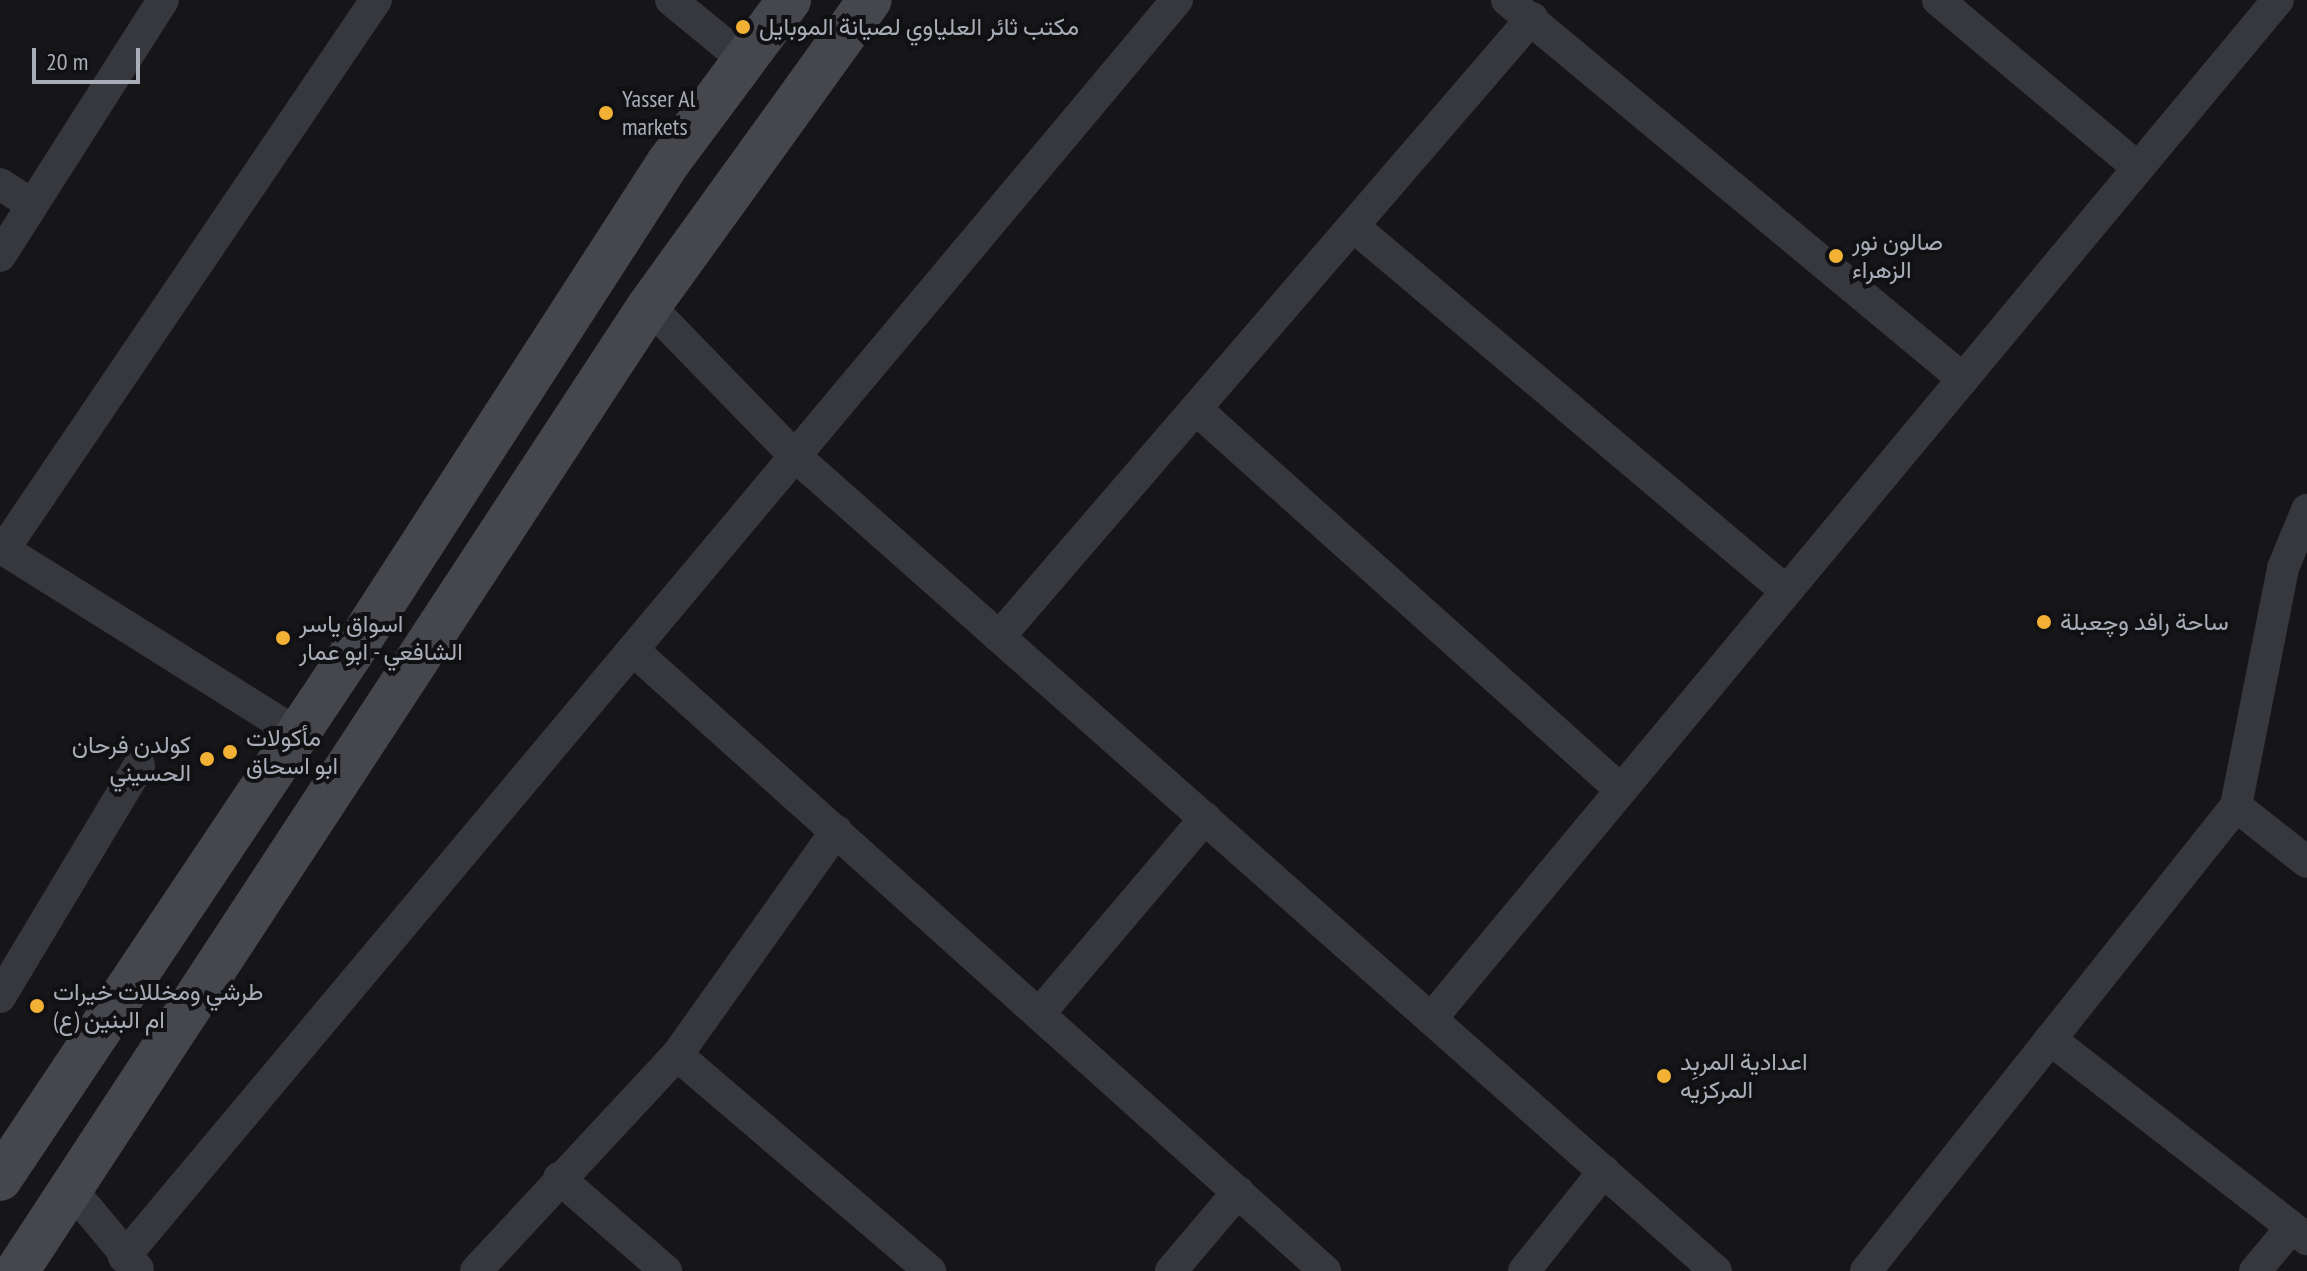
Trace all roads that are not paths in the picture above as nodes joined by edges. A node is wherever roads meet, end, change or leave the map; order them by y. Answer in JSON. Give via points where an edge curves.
{"nodes":[{"id":1,"x":163,"y":0,"type":"edge"},
{"id":2,"x":376,"y":0,"type":"edge"},
{"id":3,"x":671,"y":0,"type":"edge"},
{"id":4,"x":789,"y":0,"type":"edge"},
{"id":5,"x":870,"y":0,"type":"edge"},
{"id":6,"x":1177,"y":0,"type":"edge"},
{"id":7,"x":1938,"y":0,"type":"edge"},
{"id":8,"x":2278,"y":0,"type":"edge"},
{"id":9,"x":1519,"y":9,"type":"edge"},
{"id":10,"x":744,"y":60,"type":"junction"},
{"id":11,"x":2138,"y":168,"type":"junction"},
{"id":12,"x":0,"y":184,"type":"edge"},
{"id":13,"x":32,"y":205,"type":"junction"},
{"id":14,"x":1353,"y":226,"type":"junction"},
{"id":15,"x":0,"y":256,"type":"edge"},
{"id":16,"x":649,"y":306,"type":"junction"},
{"id":17,"x":1963,"y":379,"type":"junction"},
{"id":18,"x":1196,"y":409,"type":"junction"},
{"id":19,"x":795,"y":456,"type":"junction"},
{"id":20,"x":2307,"y":510,"type":"edge"},
{"id":21,"x":2,"y":548,"type":"edge"},
{"id":22,"x":1786,"y":591,"type":"junction"},
{"id":23,"x":999,"y":637,"type":"junction"},
{"id":24,"x":633,"y":650,"type":"junction"},
{"id":25,"x":351,"y":654,"type":"junction"},
{"id":26,"x":409,"y":672,"type":"junction"},
{"id":27,"x":298,"y":734,"type":"junction"},
{"id":28,"x":139,"y":766,"type":"dead end"},
{"id":29,"x":1621,"y":790,"type":"junction"},
{"id":30,"x":2236,"y":806,"type":"junction"},
{"id":31,"x":1205,"y":818,"type":"junction"},
{"id":32,"x":836,"y":831,"type":"junction"},
{"id":33,"x":2307,"y":862,"type":"edge"},
{"id":34,"x":0,"y":997,"type":"edge"},
{"id":35,"x":1039,"y":1014,"type":"junction"},
{"id":36,"x":1431,"y":1019,"type":"junction"},
{"id":37,"x":2050,"y":1039,"type":"junction"},
{"id":38,"x":677,"y":1055,"type":"junction"},
{"id":39,"x":1604,"y":1171,"type":"junction"},
{"id":40,"x":559,"y":1178,"type":"junction"},
{"id":41,"x":0,"y":1179,"type":"edge"},
{"id":42,"x":71,"y":1189,"type":"junction"},
{"id":43,"x":1238,"y":1192,"type":"junction"},
{"id":44,"x":2300,"y":1233,"type":"edge"},
{"id":45,"x":132,"y":1264,"type":"edge"},
{"id":46,"x":17,"y":1271,"type":"edge"},
{"id":47,"x":476,"y":1271,"type":"edge"},
{"id":48,"x":666,"y":1271,"type":"edge"},
{"id":49,"x":930,"y":1271,"type":"edge"},
{"id":50,"x":1171,"y":1271,"type":"edge"},
{"id":51,"x":1325,"y":1271,"type":"edge"},
{"id":52,"x":1524,"y":1271,"type":"edge"},
{"id":53,"x":1716,"y":1271,"type":"edge"},
{"id":54,"x":1866,"y":1271,"type":"edge"},
{"id":55,"x":2255,"y":1271,"type":"edge"}],
"edges":[{"from":1,"to":13,"type":"street"},
{"from":2,"to":21,"type":"street"},
{"from":3,"to":10,"type":"street"},
{"from":4,"to":10,"type":"street"},
{"from":5,"to":16,"type":"street"},
{"from":6,"to":19,"type":"street"},
{"from":7,"to":11,"type":"street"},
{"from":8,"to":11,"type":"street"},
{"from":9,"to":14,"type":"street"},
{"from":9,"to":17,"type":"street"},
{"from":10,"to":25,"type":"street","via":[[635,212]]},
{"from":11,"to":17,"type":"street"},
{"from":12,"to":13,"type":"street"},
{"from":13,"to":15,"type":"street"},
{"from":14,"to":18,"type":"street"},
{"from":14,"to":22,"type":"street"},
{"from":16,"to":19,"type":"street"},
{"from":16,"to":26,"type":"street"},
{"from":17,"to":22,"type":"street"},
{"from":18,"to":23,"type":"street"},
{"from":18,"to":29,"type":"street"},
{"from":19,"to":23,"type":"street"},
{"from":19,"to":24,"type":"street"},
{"from":20,"to":30,"type":"street","via":[[2283,568]]},
{"from":21,"to":27,"type":"street"},
{"from":22,"to":29,"type":"street"},
{"from":23,"to":31,"type":"street"},
{"from":24,"to":32,"type":"street"},
{"from":24,"to":45,"type":"street"},
{"from":25,"to":26,"type":"street"},
{"from":25,"to":27,"type":"street"},
{"from":26,"to":42,"type":"street"},
{"from":27,"to":41,"type":"street"},
{"from":28,"to":34,"type":"street"},
{"from":29,"to":36,"type":"street"},
{"from":30,"to":33,"type":"street"},
{"from":30,"to":37,"type":"street"},
{"from":31,"to":35,"type":"street"},
{"from":31,"to":36,"type":"street"},
{"from":32,"to":35,"type":"street"},
{"from":32,"to":38,"type":"street"},
{"from":35,"to":43,"type":"street"},
{"from":36,"to":39,"type":"street"},
{"from":37,"to":44,"type":"street"},
{"from":37,"to":54,"type":"street"},
{"from":38,"to":40,"type":"street"},
{"from":38,"to":49,"type":"street"},
{"from":39,"to":52,"type":"street"},
{"from":39,"to":53,"type":"street"},
{"from":40,"to":47,"type":"street"},
{"from":40,"to":48,"type":"street"},
{"from":42,"to":45,"type":"street"},
{"from":42,"to":46,"type":"street"},
{"from":43,"to":50,"type":"street"},
{"from":43,"to":51,"type":"street"},
{"from":44,"to":55,"type":"street"}]}
